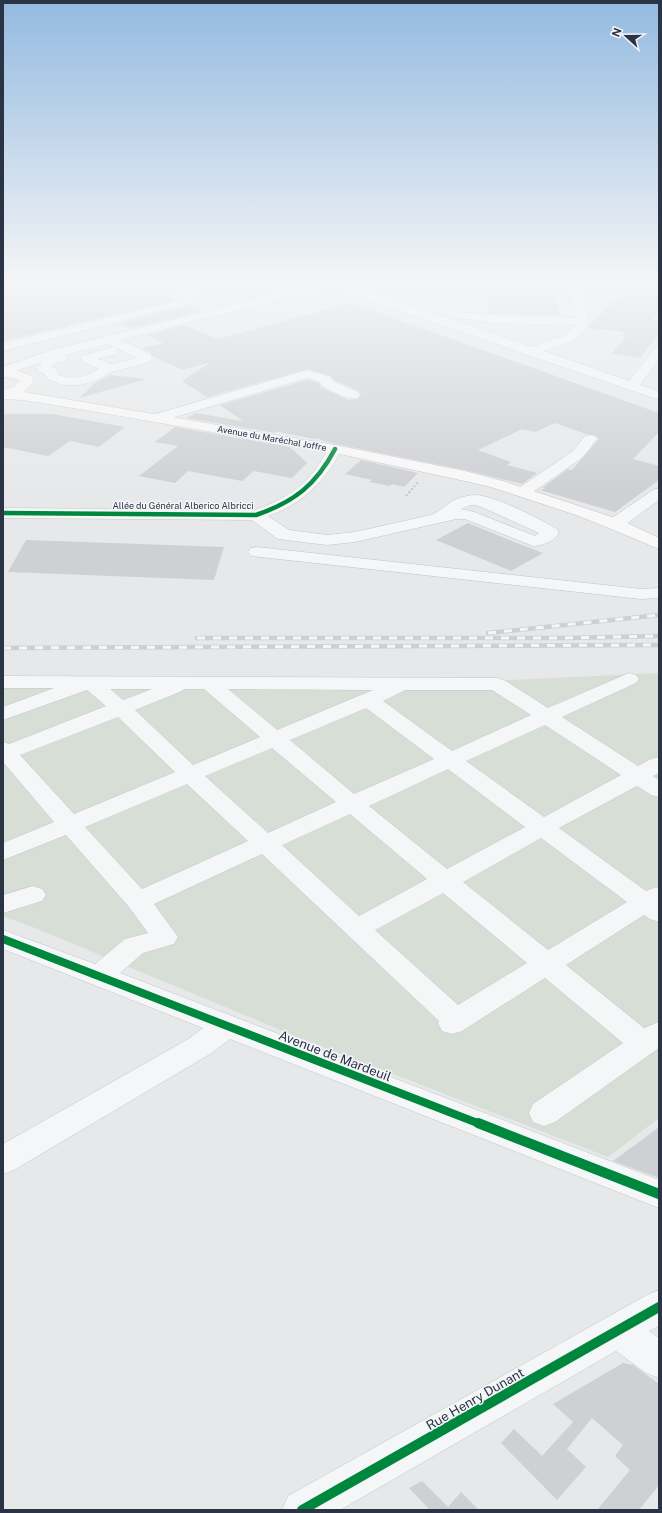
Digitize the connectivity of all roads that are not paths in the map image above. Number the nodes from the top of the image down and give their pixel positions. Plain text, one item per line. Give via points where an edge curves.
1 (68, 351) edge
2 (113, 351) edge
3 (133, 351) edge
4 (532, 351) edge
5 (659, 351) edge
6 (42, 357) junction
7 (87, 358) junction
8 (109, 368) junction
9 (3, 372) edge
10 (24, 381) junction
11 (632, 386) junction
12 (3, 394) edge
13 (354, 395) dead end
14 (659, 396) edge
15 (86, 406) junction
16 (157, 418) junction
17 (590, 439) dead end
18 (336, 449) junction
19 (491, 482) junction
20 (523, 492) junction
21 (659, 493) edge
22 (550, 502) junction
23 (3, 513) edge
24 (256, 515) junction
25 (446, 515) junction
26 (615, 524) junction
27 (561, 525) dead end
28 (321, 540) junction
29 (659, 544) edge
30 (257, 552) dead end
31 (659, 552) edge
32 (311, 558) junction
33 (659, 593) edge
34 (629, 679) dead end
35 (3, 682) edge
36 (90, 682) junction
37 (198, 683) junction
38 (402, 684) junction
39 (368, 700) junction
40 (122, 708) junction
41 (3, 714) edge
42 (547, 716) junction
43 (274, 739) junction
44 (4, 752) edge
45 (451, 760) junction
46 (659, 764) edge
47 (190, 774) junction
48 (638, 776) junction
49 (659, 790) edge
50 (353, 804) junction
51 (71, 824) junction
52 (542, 828) junction
53 (266, 844) junction
54 (3, 852) edge
55 (445, 880) junction
56 (33, 895) dead end
57 (138, 901) junction
58 (654, 903) edge
59 (3, 904) edge
60 (358, 928) junction
61 (3, 939) edge
62 (547, 964) junction
63 (99, 976) junction
64 (228, 1026) junction
65 (652, 1039) edge
66 (544, 1113) dead end
67 (3, 1160) edge
68 (659, 1194) edge
69 (659, 1307) edge
70 (619, 1331) junction
71 (659, 1360) edge
72 (302, 1510) edge

1 - 6 street
2 - 7 street
3 - 8 street via 146,359
4 - 11 street
5 - 11 street
6 - 9 street
6 - 10 street via 27,368
7 - 8 street
7 - 8 street via 66,357 50,361 43,368 68,381 96,376
9 - 10 main road, Avenue du Maréchal Joffre
10 - 12 main road via 14,392
10 - 15 main road, Avenue du Maréchal Joffre via 44,395
11 - 14 street
12 - 15 main road, Avenue du Maréchal Joffre
13 - 16 street via 327,383 326,380 307,374
15 - 16 main road, Avenue du Maréchal Joffre
16 - 18 main road, Avenue du Maréchal Joffre
17 - 20 street via 578,454
18 - 19 main road, Avenue du Maréchal Joffre
18 - 24 street, Allée du Général Alberico Albricci via 316,479 293,500 275,510
19 - 20 main road, Avenue du Maréchal Joffre
19 - 27 street via 487,489 488,494
20 - 22 main road, Avenue du Maréchal Joffre
21 - 26 street
22 - 26 main road, Avenue du Maréchal Joffre
22 - 31 main road, Avenue du Maréchal Joffre via 571,514
23 - 24 street, Allée du Général Alberico Albricci
24 - 28 street via 284,535
25 - 25 street via 468,515 532,541 538,541 550,533 477,500 463,502 451,508
25 - 28 street via 355,536
26 - 29 main road, Avenue du Maréchal Joffre
28 - 32 street
30 - 32 street
32 - 33 street via 492,579 645,594
34 - 42 street
35 - 36 street
36 - 37 street
36 - 40 street
36 - 41 street
37 - 38 street
37 - 40 street
37 - 43 street
38 - 39 street
38 - 42 street via 497,684
39 - 43 street
39 - 45 street
40 - 44 street
40 - 47 street
42 - 45 street
42 - 48 street
43 - 47 street
43 - 50 street
44 - 51 street
45 - 50 street
45 - 52 street
46 - 48 street
47 - 51 street
47 - 53 street
48 - 49 street
48 - 52 street
50 - 53 street
50 - 55 street
51 - 54 street
51 - 57 street
52 - 55 street
52 - 58 street
53 - 57 street
53 - 60 street
55 - 60 street
55 - 62 street
56 - 59 street
57 - 63 street via 165,937 134,946
58 - 62 street
60 - 62 street via 454,1022
61 - 63 street, Avenue de Mardeuil
62 - 65 street
63 - 64 street, Avenue de Mardeuil
64 - 67 street via 200,1046
64 - 68 street, Avenue de Mardeuil
65 - 66 street
69 - 70 street, Rue Henry Dunant
70 - 71 street
70 - 72 street, Rue Henry Dunant

